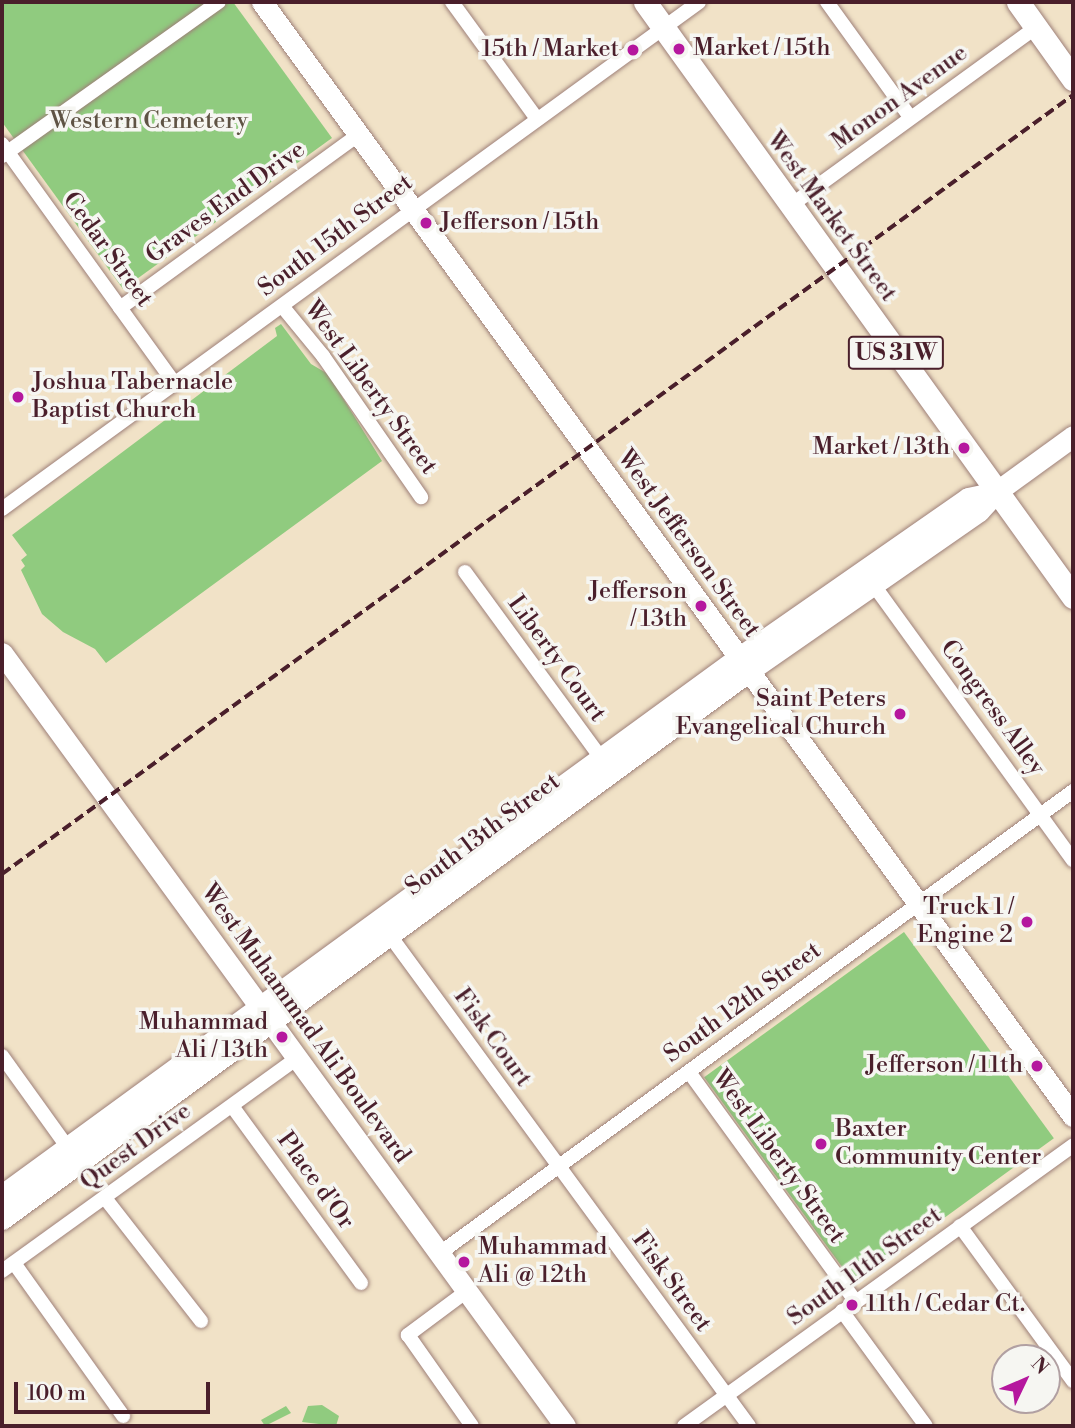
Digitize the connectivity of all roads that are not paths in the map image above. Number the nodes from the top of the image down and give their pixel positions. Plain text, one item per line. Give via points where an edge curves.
1 (219, 2) edge
2 (262, 2) edge
3 (452, 2) edge
4 (645, 2) edge
5 (699, 2) edge
6 (827, 2) edge
7 (1018, 2) edge
8 (1036, 27) junction
9 (664, 28) junction
10 (1073, 79) edge
11 (910, 117) junction
12 (537, 119) junction
13 (358, 135) junction
14 (4, 151) edge
15 (414, 205) junction
16 (790, 206) junction
17 (282, 306) junction
18 (120, 308) junction
19 (175, 383) junction
20 (1073, 436) edge
21 (996, 492) junction
22 (421, 496) dead end
23 (2, 509) edge
24 (465, 572) dead end
25 (873, 584) junction
26 (1073, 597) edge
27 (2, 653) edge
28 (743, 664) junction
29 (606, 765) junction
30 (1073, 791) edge
31 (1042, 814) junction
32 (1073, 860) edge
33 (919, 904) junction
34 (391, 937) junction
35 (265, 1015) junction
36 (2, 1056) edge
37 (297, 1058) junction
38 (689, 1072) junction
39 (232, 1106) junction
40 (1073, 1116) edge
41 (1073, 1145) edge
42 (73, 1154) junction
43 (556, 1164) junction
44 (2, 1195) edge
45 (105, 1198) junction
46 (2, 1219) edge
47 (960, 1226) junction
48 (440, 1253) junction
49 (8, 1267) edge
50 (361, 1283) dead end
51 (467, 1291) junction
52 (856, 1302) junction
53 (842, 1311) junction
54 (201, 1321) dead end
55 (1073, 1381) edge
56 (726, 1395) junction
57 (123, 1416) dead end
58 (472, 1426) edge
59 (565, 1426) edge
60 (684, 1426) edge
61 (749, 1426) edge
62 (926, 1426) edge

1 - 14 street via 162,46 98,83
2 - 13 street, West Jefferson Street
3 - 12 street
4 - 9 main road, West Market Street / US 31W
5 - 9 street, South 15th Street
6 - 11 street
7 - 8 main road
8 - 10 main road
8 - 11 street, Monon Avenue
9 - 12 street, South 15th Street
9 - 16 main road, West Market Street / US 31W
11 - 16 street, Monon Avenue
12 - 15 street, South 15th Street
13 - 15 street, West Jefferson Street
13 - 18 street, Graves End Drive
14 - 18 street, Cedar Street
15 - 17 street, South 15th Street
15 - 28 street, West Jefferson Street
16 - 21 main road, West Market Street / US 31W
17 - 19 street, South 15th Street
17 - 22 street, West Liberty Street via 331,367
18 - 19 street, Cedar Street
19 - 23 street, South 15th Street
20 - 21 street, South 13th Street
21 - 25 street, South 13th Street via 979,511
21 - 26 main road, West Market Street / US 31W
21 - 28 street, South 13th Street via 968,498
24 - 29 street, Liberty Court
25 - 28 street, South 13th Street
25 - 31 street, Congress Alley
27 - 35 street, West Muhammad Ali Boulevard
28 - 29 street, South 13th Street
28 - 33 street, West Jefferson Street
29 - 34 street, South 13th Street
29 - 35 street, South 13th Street
30 - 31 street, South 12th Street
31 - 32 street, Congress Alley
31 - 33 street, South 12th Street
33 - 38 street, South 12th Street
33 - 40 street, West Jefferson Street
34 - 35 street, South 13th Street
34 - 43 street, Fisk Court
35 - 37 street, West Muhammad Ali Boulevard
35 - 42 street, South 13th Street
36 - 42 street
37 - 39 street, Quest Drive
37 - 48 street, West Muhammad Ali Boulevard
38 - 43 street, South 12th Street
38 - 52 street, West Liberty Street
39 - 45 street, Quest Drive
39 - 50 street, Place d'Or
41 - 47 street, South 11th Street
42 - 44 street, South 13th Street
42 - 46 street, South 13th Street
43 - 48 street, South 12th Street
43 - 56 street, Fisk Street
45 - 49 street, Quest Drive
45 - 54 street
47 - 52 street, South 11th Street
47 - 55 street
48 - 51 street, West Muhammad Ali Boulevard
49 - 57 street
51 - 58 street via 408,1335
51 - 59 street, West Muhammad Ali Boulevard
52 - 53 street, South 11th Street
53 - 56 street, South 11th Street
53 - 62 street
56 - 60 street, South 11th Street
56 - 61 street, Fisk Street

